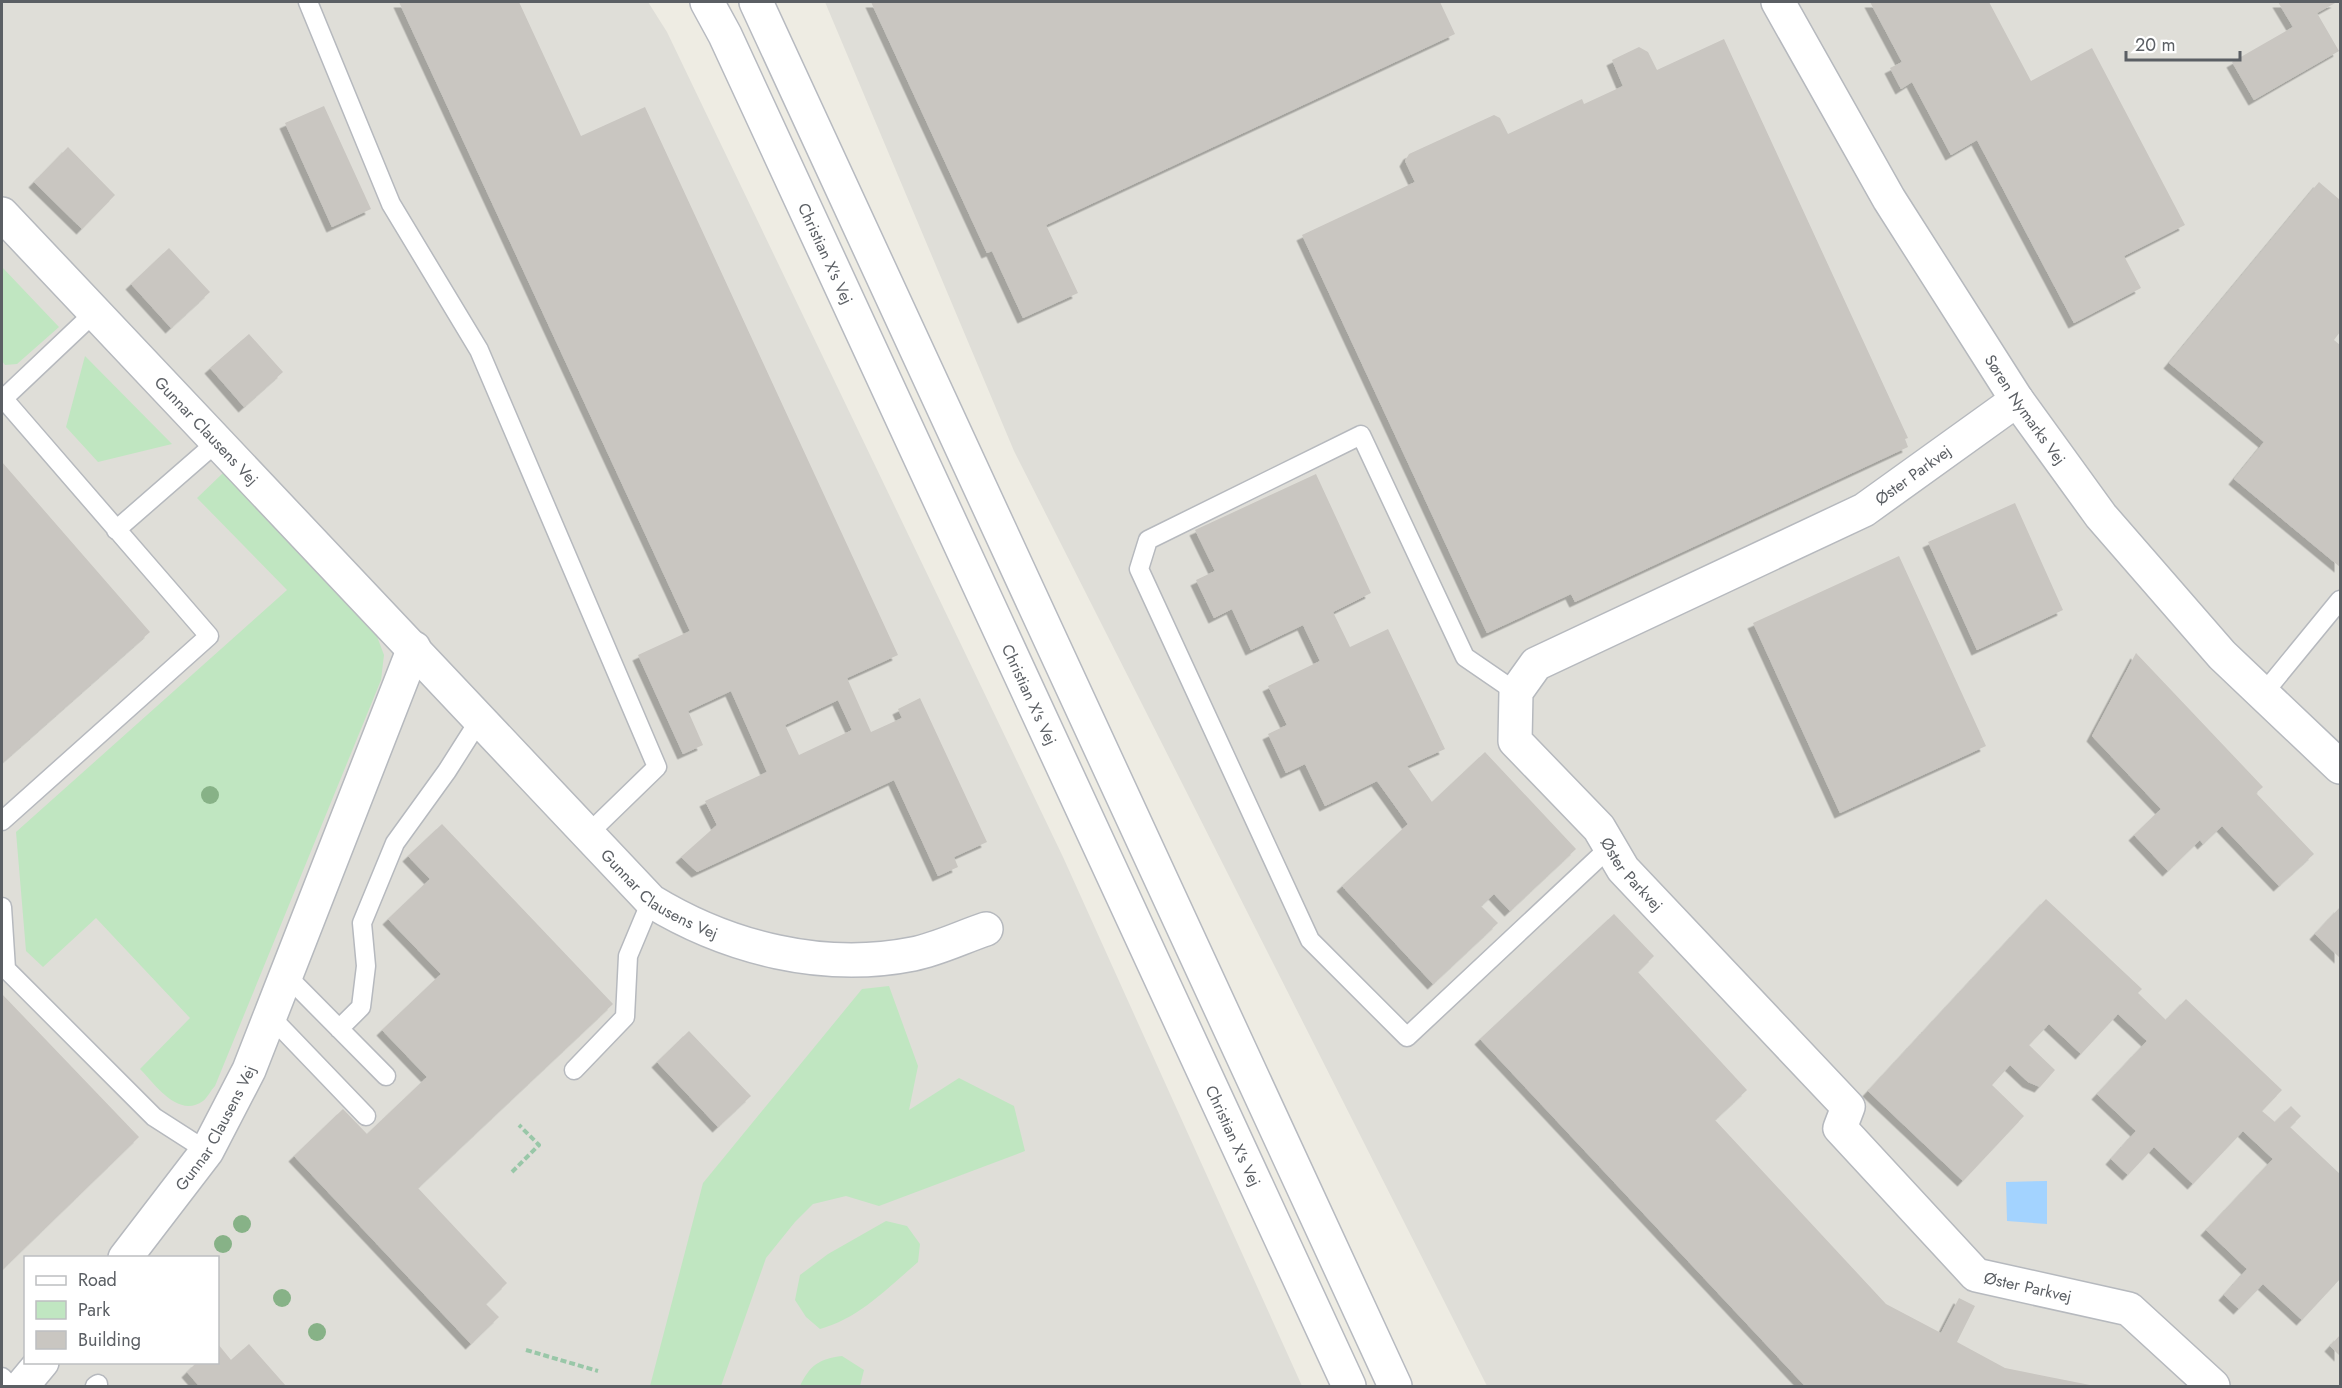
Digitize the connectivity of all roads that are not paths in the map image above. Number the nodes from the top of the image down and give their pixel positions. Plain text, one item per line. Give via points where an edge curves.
1 (308, 2) edge
2 (707, 2) edge
3 (1778, 2) edge
4 (757, 6) edge
5 (2, 214) edge
6 (95, 312) junction
7 (2, 398) edge
8 (2017, 400) junction
9 (217, 442) junction
10 (116, 530) junction
11 (2340, 600) edge
12 (414, 648) junction
13 (1516, 692) junction
14 (2263, 694) junction
15 (480, 719) junction
16 (2340, 767) edge
17 (2, 821) edge
18 (589, 833) junction
19 (1610, 847) junction
20 (651, 901) junction
21 (2, 907) edge
22 (986, 928) dead end
23 (286, 975) junction
24 (270, 1016) junction
25 (339, 1029) junction
26 (574, 1070) dead end
27 (386, 1076) dead end
28 (366, 1116) dead end
29 (207, 1151) junction
30 (126, 1256) edge
31 (40, 1364) edge
32 (2, 1377) edge
33 (10, 1386) edge
34 (22, 1386) edge
35 (1349, 1386) edge
36 (1395, 1386) edge
37 (2213, 1386) edge

1 - 18 lane via 391,204 479,350 657,767
2 - 35 street, Christian X's Vej
3 - 8 street, Søren Nymarks Vej via 1889,199
4 - 36 street
5 - 6 street, Gunnar Clausens Vej
6 - 7 lane
6 - 9 street, Gunnar Clausens Vej
7 - 10 lane
8 - 13 street, Øster Parkvej via 1864,510 1536,664
8 - 14 street, Søren Nymarks Vej via 2101,516 2222,656
9 - 10 lane
9 - 12 street, Gunnar Clausens Vej
10 - 17 lane via 209,636
11 - 14 lane
12 - 15 street, Gunnar Clausens Vej
12 - 23 street, Gunnar Clausens Vej
13 - 19 street, Øster Parkvej via 1515,741 1599,828
13 - 19 lane via 1465,657 1361,435 1148,540 1139,569 1310,940 1407,1037
14 - 16 street, Søren Nymarks Vej
15 - 18 street, Gunnar Clausens Vej
15 - 25 lane via 395,843 362,923 366,966 361,1007
18 - 20 street, Gunnar Clausens Vej
19 - 37 street, Øster Parkvej via 1623,869 1848,1107 1840,1128 1976,1275 2129,1309
20 - 22 street, Gunnar Clausens Vej via 700,927 755,948 867,962 915,954
20 - 26 lane via 628,956 625,1017
21 - 29 lane via 6,969 154,1117
23 - 24 street, Gunnar Clausens Vej
23 - 25 lane
24 - 28 lane
24 - 29 street, Gunnar Clausens Vej via 249,1070
25 - 27 lane
29 - 30 street, Gunnar Clausens Vej
31 - 34 street
32 - 33 lane

